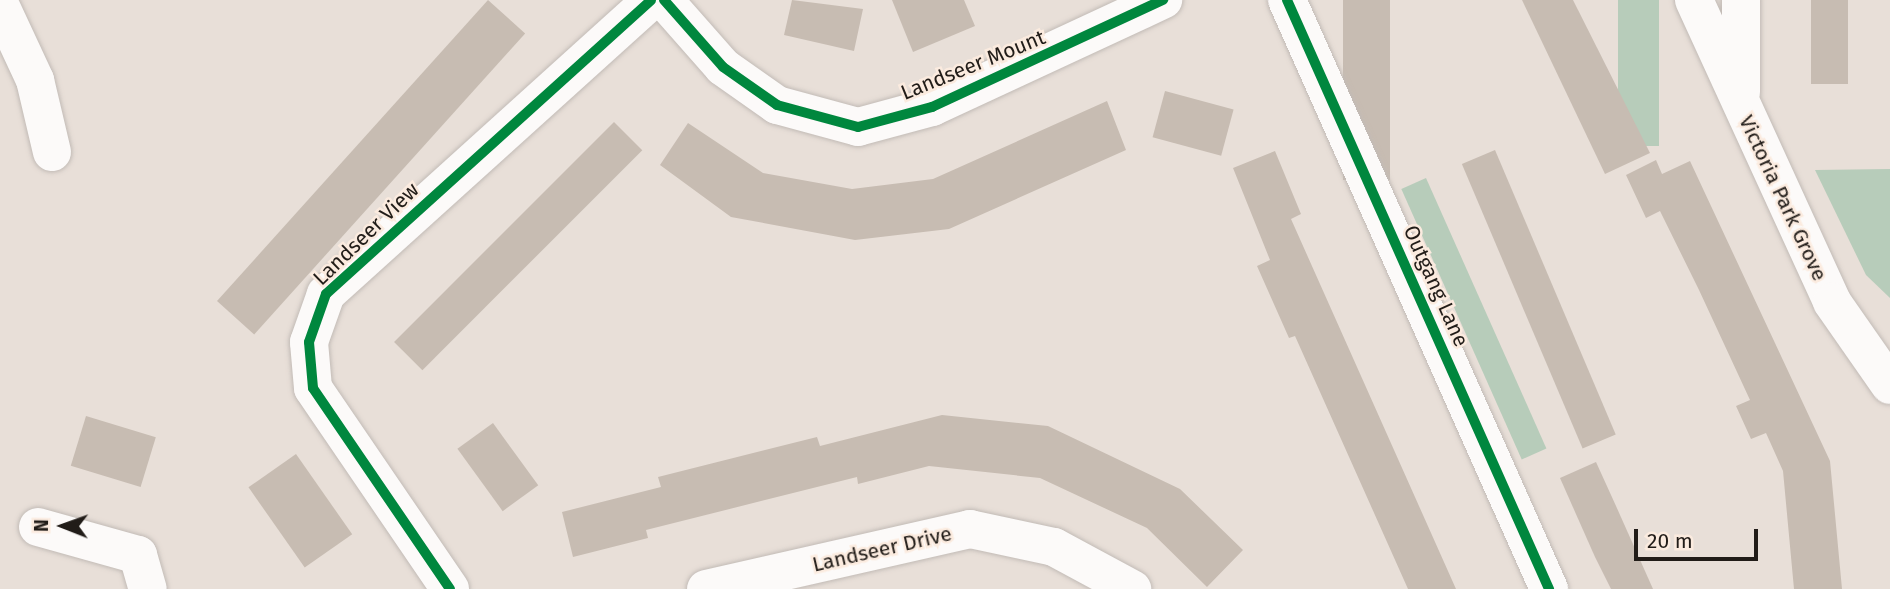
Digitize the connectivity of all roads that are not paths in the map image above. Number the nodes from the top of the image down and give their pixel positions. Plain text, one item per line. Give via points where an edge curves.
1 (651, 0) edge
2 (664, 0) edge
3 (1163, 0) edge
4 (1287, 0) edge
5 (1694, 0) edge
6 (1741, 0) edge
7 (4, 5) edge
8 (1741, 110) junction
9 (52, 152) dead end
10 (1890, 385) edge
11 (38, 527) dead end
12 (765, 583) edge
13 (148, 589) edge
14 (450, 589) edge
15 (706, 589) edge
16 (1132, 589) edge
17 (1549, 589) edge

1 - 14 street, Landseer View via 326,294 309,342 313,388
2 - 3 street, Landseer Mount via 723,67 777,105 858,127 932,107
4 - 17 street, Outgang Lane
5 - 8 street, Victoria Park Grove
6 - 8 street
7 - 9 street via 36,80
8 - 10 street, Victoria Park Grove via 1832,302
11 - 13 street via 138,555
12 - 15 street, Landseer Drive
12 - 16 street, Landseer Drive via 970,529 1055,547

